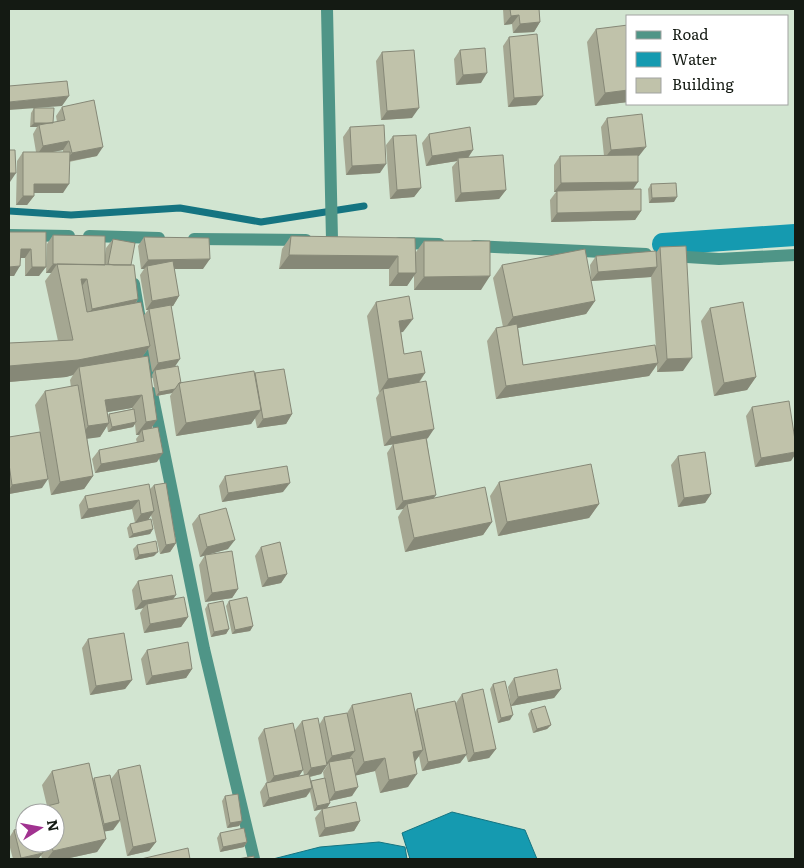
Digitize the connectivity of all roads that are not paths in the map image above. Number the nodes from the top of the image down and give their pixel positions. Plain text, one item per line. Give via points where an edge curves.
1 (327, 9) edge
2 (9, 234) edge
3 (388, 242) edge
4 (795, 255) edge
5 (133, 275) edge
6 (254, 859) edge

1 - 2 street via 336,240 128,242
3 - 4 street via 719,259
5 - 6 street via 151,387 202,639

